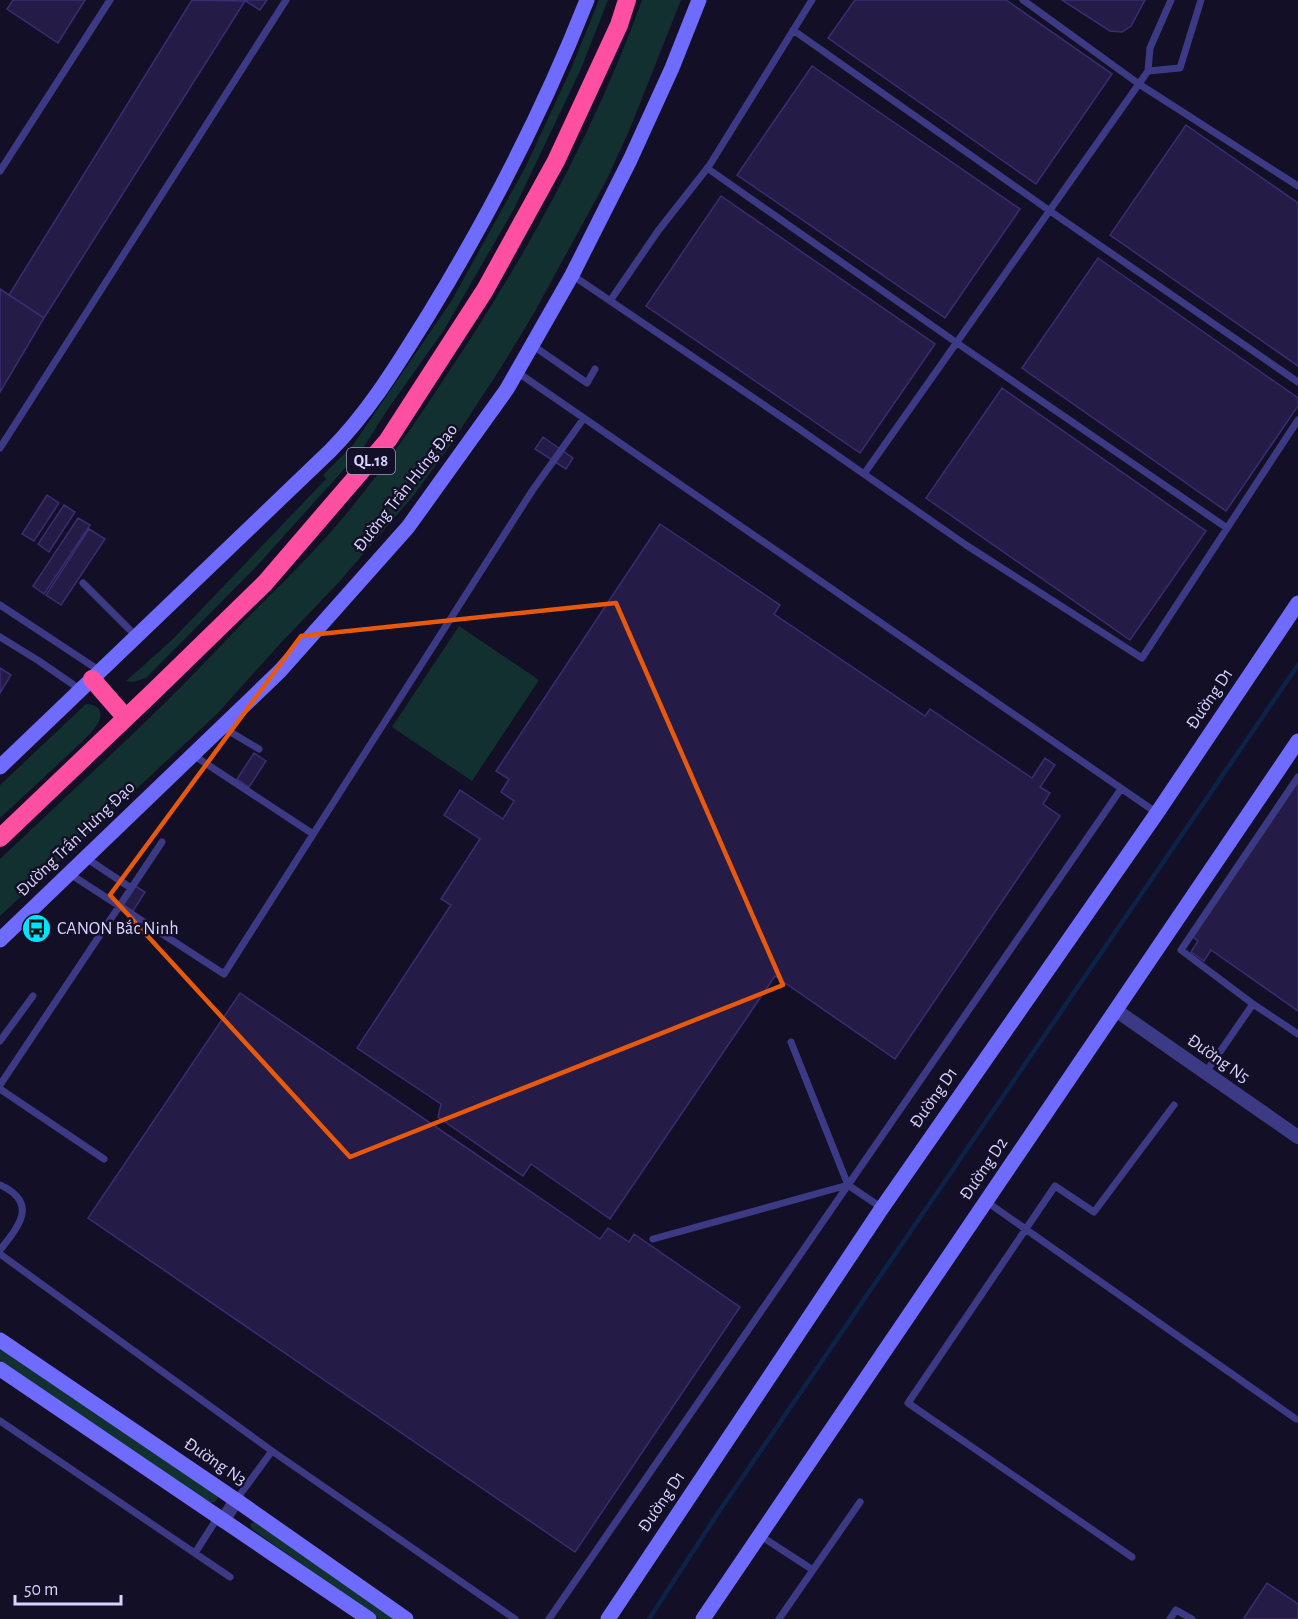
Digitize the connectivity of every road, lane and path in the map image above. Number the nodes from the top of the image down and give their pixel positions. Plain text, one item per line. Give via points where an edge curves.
1 (110, 0) edge
2 (286, 0) edge
3 (587, 0) edge
4 (627, 0) edge
5 (699, 0) edge
6 (812, 0) edge
7 (1023, 0) edge
8 (1171, 0) edge
9 (1201, 0) edge
10 (793, 30) junction
11 (1148, 71) junction
12 (1139, 84) junction
13 (707, 168) junction
14 (0, 171) edge
15 (1298, 186) edge
16 (1050, 210) junction
17 (572, 275) junction
18 (610, 301) junction
19 (957, 343) junction
20 (532, 345) junction
21 (595, 369) dead end
22 (517, 372) junction
23 (1298, 382) edge
24 (584, 418) junction
25 (1298, 420) edge
26 (0, 448) edge
27 (864, 474) junction
28 (1227, 528) junction
29 (83, 583) dead end
30 (1298, 603) edge
31 (0, 605) edge
32 (136, 636) junction
33 (0, 637) edge
34 (91, 680) junction
35 (126, 718) junction
36 (222, 727) junction
37 (1298, 741) edge
38 (259, 749) dead end
39 (193, 755) junction
40 (0, 767) edge
41 (1298, 777) edge
42 (1121, 789) junction
43 (1157, 813) junction
44 (313, 834) junction
45 (0, 838) edge
46 (162, 842) dead end
47 (86, 858) junction
48 (70, 874) junction
49 (131, 888) junction
50 (119, 906) junction
51 (0, 940) edge
52 (33, 996) dead end
53 (1253, 1004) junction
54 (1117, 1011) junction
55 (1298, 1034) edge
56 (0, 1041) edge
57 (791, 1042) dead end
58 (1206, 1072) junction
59 (0, 1087) edge
60 (1173, 1106) dead end
61 (1298, 1137) edge
62 (104, 1159) dead end
63 (0, 1185) edge
64 (848, 1185) junction
65 (986, 1201) junction
66 (882, 1208) junction
67 (1026, 1228) junction
68 (653, 1239) dead end
69 (0, 1252) edge
70 (0, 1340) edge
71 (0, 1369) edge
72 (1296, 1419) dead end
73 (0, 1421) edge
74 (272, 1451) junction
75 (236, 1500) junction
76 (860, 1502) dead end
77 (221, 1519) junction
78 (759, 1535) junction
79 (195, 1553) junction
80 (1132, 1557) dead end
81 (813, 1570) junction
82 (230, 1576) dead end
83 (369, 1619) edge
84 (406, 1619) edge
85 (515, 1619) edge
86 (549, 1619) edge
87 (608, 1619) edge
88 (703, 1619) edge
89 (779, 1619) edge
90 (1170, 1619) edge
91 (1192, 1619) edge

1 - 14 lane
2 - 26 lane
3 - 32 street via 537,115 463,258 367,410 330,451
4 - 35 highway, QL.18 via 556,161 485,290 388,440 265,583
5 - 17 street, Đường Trần Hưng Đạo via 630,160
6 - 10 lane
7 - 12 lane
8 - 11 lane via 1150,48
9 - 11 lane via 1180,68
10 - 13 lane
10 - 16 lane
11 - 12 lane
12 - 15 lane
12 - 16 lane
13 - 18 lane
13 - 19 lane
16 - 19 lane
16 - 23 lane
17 - 18 lane
17 - 20 street, Đường Trần Hưng Đạo
18 - 27 lane
19 - 27 lane
19 - 28 lane
20 - 21 lane via 587,383
20 - 22 street, Đường Trần Hưng Đạo
22 - 24 lane
22 - 36 street, Đường Trần Hưng Đạo via 408,527 280,671
24 - 42 lane
24 - 44 lane via 531,491
25 - 28 lane
27 - 28 lane via 1142,658
29 - 32 lane
30 - 43 street, Đường D1
31 - 34 lane
32 - 34 street
33 - 34 lane via 39,662
34 - 35 highway
34 - 40 street
35 - 45 highway, QL.18
36 - 38 lane
36 - 39 street, Đường Trần Hưng Đạo
37 - 54 street, Đường D2
39 - 44 lane
39 - 47 street, Đường Trần Hưng Đạo
41 - 53 lane via 1181,950
42 - 43 lane
42 - 64 lane
43 - 66 street, Đường D1
44 - 50 lane via 224,974
46 - 49 lane
47 - 48 street, Đường Trần Hưng Đạo
47 - 49 lane
48 - 50 lane
48 - 51 street, Đường Trần Hưng Đạo
49 - 50 lane
50 - 59 lane
52 - 56 lane
53 - 55 lane
53 - 58 lane
54 - 58 street, Đường N5
54 - 65 street, Đường D2
57 - 64 lane
58 - 61 street, Đường N5
59 - 62 lane
60 - 67 lane via 1094,1212 1055,1186
63 - 69 lane via 12,1191 23,1205 23,1212
64 - 66 lane
64 - 68 lane
64 - 86 lane
65 - 67 lane
65 - 78 street, Đường D2
66 - 87 street, Đường D1
67 - 72 lane
67 - 80 lane via 908,1402
69 - 74 lane
70 - 75 street, Đường N3
71 - 77 street
73 - 79 lane
74 - 75 lane
74 - 85 lane
75 - 77 street
75 - 84 street, Đường N3
76 - 81 lane
77 - 79 lane
77 - 83 street
78 - 81 lane
78 - 88 street, Đường D2
79 - 82 lane
81 - 89 lane
90 - 91 lane via 1176,1610

